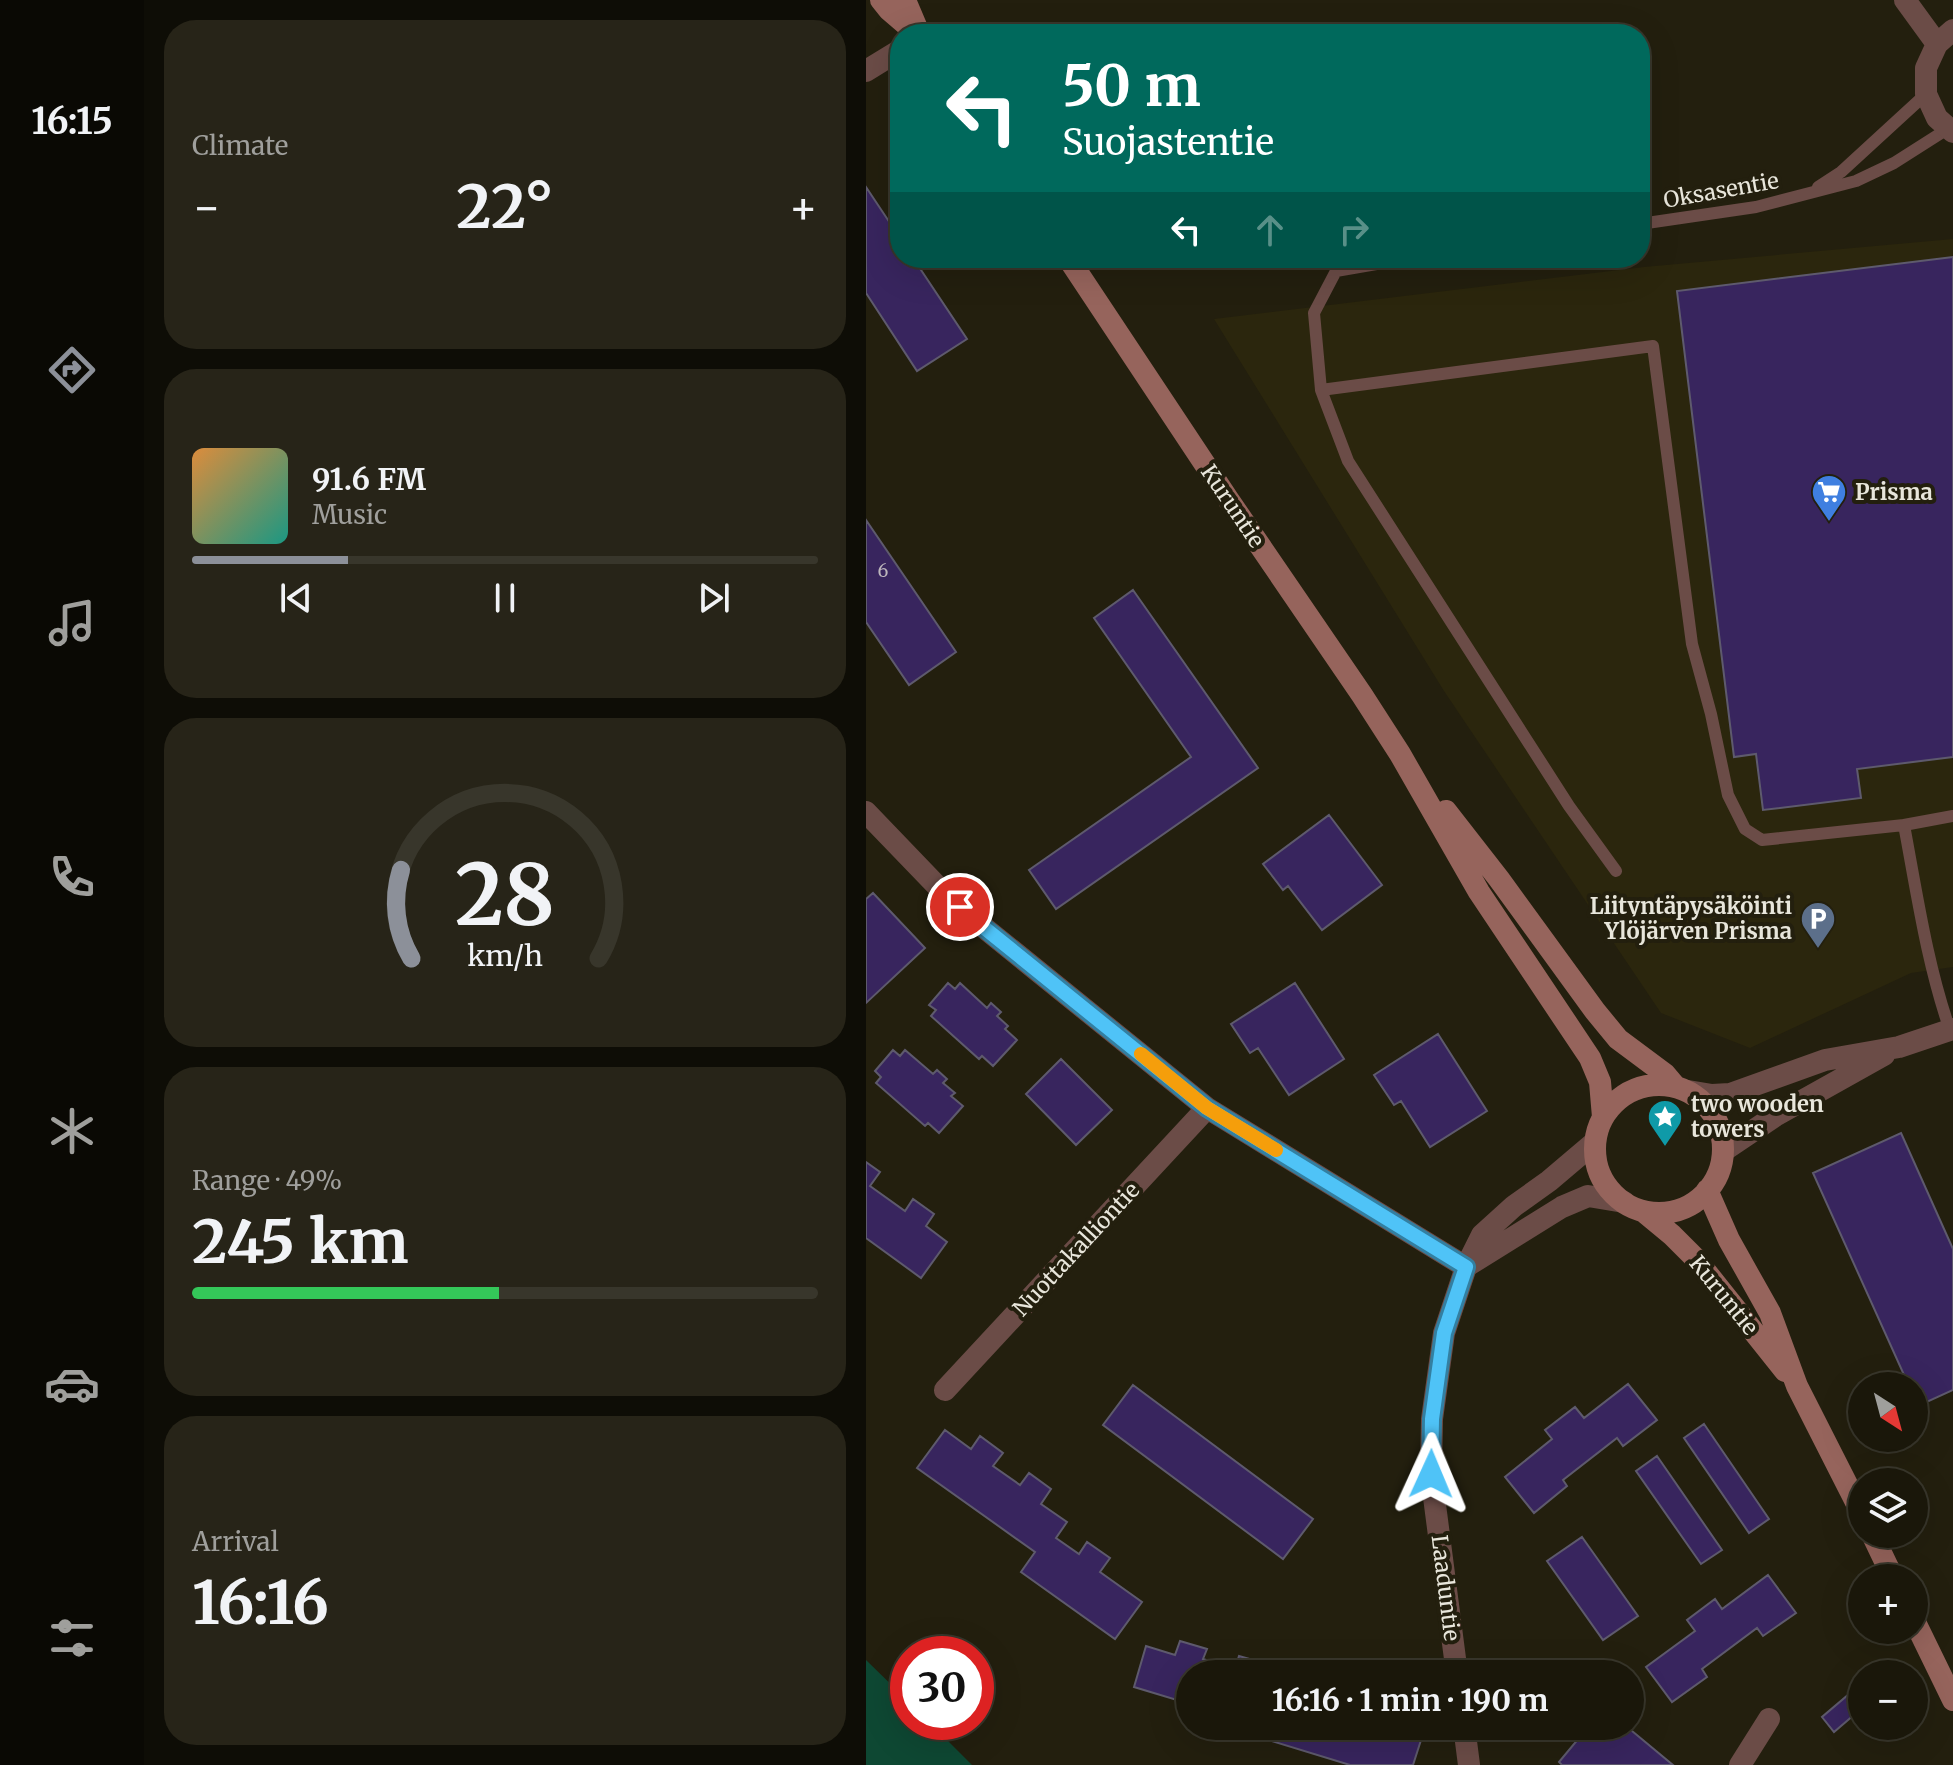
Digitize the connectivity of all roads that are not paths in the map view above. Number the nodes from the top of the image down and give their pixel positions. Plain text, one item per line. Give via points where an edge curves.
1 (881, 0) edge
2 (905, 0) edge
3 (1905, 0) edge
4 (906, 24) edge
5 (914, 24) edge
6 (1945, 37) edge
7 (890, 56) edge
8 (866, 71) edge
9 (1926, 94) junction
10 (1951, 130) edge
11 (1808, 194) junction
12 (1650, 223) edge
13 (1075, 268) edge
14 (1353, 268) edge
15 (1321, 390) junction
16 (1400, 754) junction
17 (1953, 816) edge
18 (869, 821) edge
19 (1904, 825) junction
20 (1616, 871) dead end
21 (1952, 1030) edge
22 (1899, 1047) junction
23 (1682, 1089) junction
24 (1207, 1108) junction
25 (1603, 1117) junction
26 (1595, 1142) junction
27 (1723, 1151) junction
28 (1707, 1190) junction
29 (1633, 1206) junction
30 (1466, 1267) junction
31 (1797, 1386) junction
32 (945, 1390) dead end
33 (1848, 1486) edge
34 (1926, 1644) edge
35 (1455, 1660) edge
36 (1953, 1700) edge
37 (1769, 1719) dead end
38 (1466, 1740) edge
39 (1469, 1765) edge
40 (1740, 1765) edge

1 - 4 main road
2 - 5 main road
3 - 6 street
6 - 9 street via 1926,68
7 - 8 street
9 - 10 street via 1937,118
9 - 11 lane, Oksasentie via 1841,172
10 - 11 lane, Oksasentie via 1856,181
11 - 12 lane, Oksasentie
13 - 16 main road, Kuruntie
14 - 15 lane via 1336,271 1314,313
15 - 19 lane via 1653,346 1692,644 1728,795 1745,829 1762,840
15 - 20 lane via 1348,461
16 - 23 main road, Kuruntie via 1618,1039
16 - 25 main road, Kuruntie via 1479,892 1590,1058 1600,1082
17 - 19 lane
18 - 24 street via 982,926
19 - 21 lane via 1937,992
21 - 22 street
22 - 23 street via 1825,1060 1730,1094
22 - 27 street
23 - 25 main road via 1655,1084 1634,1089
23 - 27 main road via 1714,1116
24 - 30 street
24 - 32 street, Nuottakalliontie
25 - 26 main road
26 - 29 main road via 1601,1176 1610,1191
26 - 30 street, Laaduntie via 1482,1235
27 - 28 main road via 1719,1172
28 - 29 main road via 1678,1210 1660,1213
28 - 31 main road, Kuruntie via 1770,1313
29 - 30 street via 1588,1196
29 - 31 main road, Kuruntie via 1695,1258
30 - 35 street, Laaduntie via 1444,1333 1432,1419 1431,1474
31 - 33 main road, Kuruntie
34 - 36 main road
37 - 40 street
38 - 39 street

